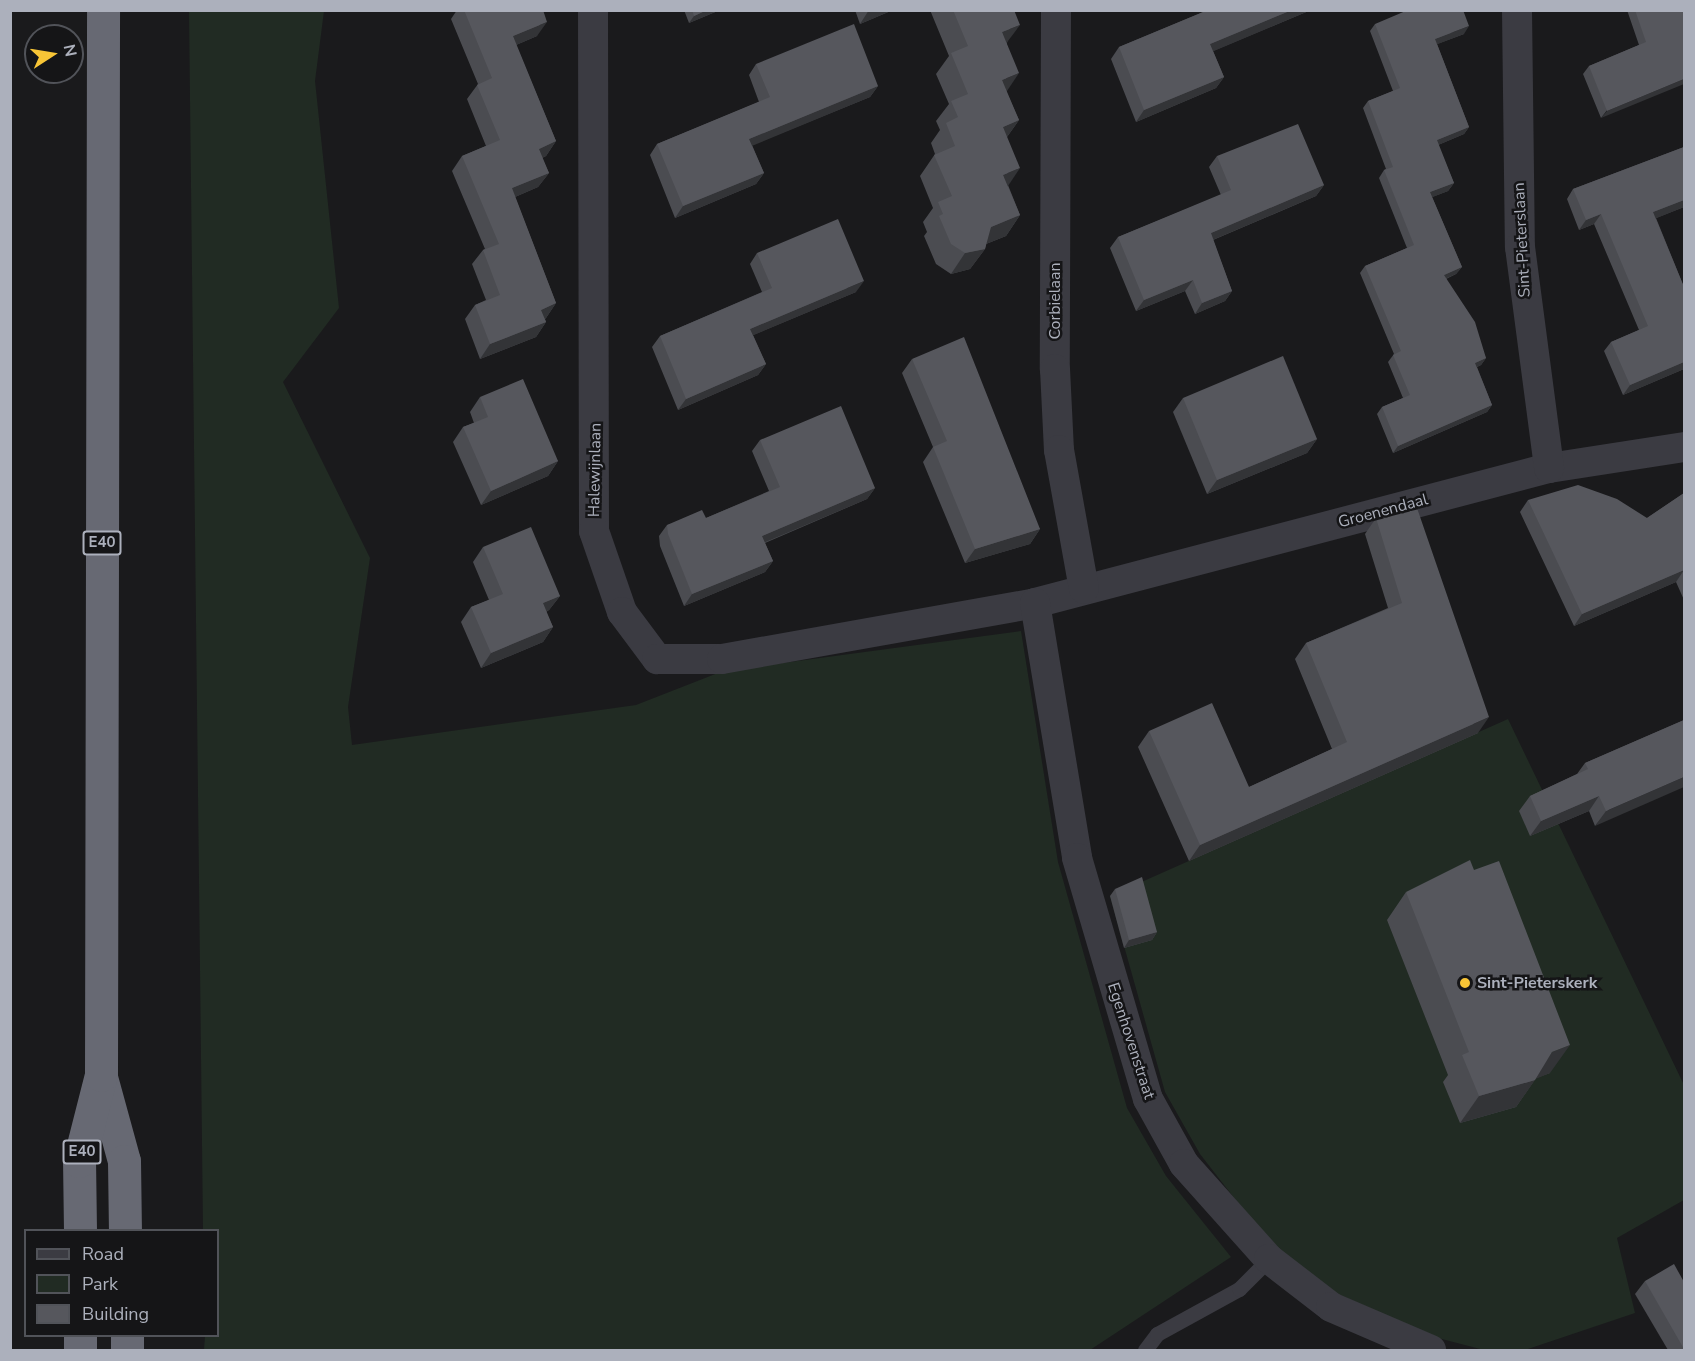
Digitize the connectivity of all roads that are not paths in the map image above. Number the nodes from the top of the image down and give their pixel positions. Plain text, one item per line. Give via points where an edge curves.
1 (103, 10) edge
2 (593, 10) edge
3 (1056, 10) edge
4 (1516, 10) edge
5 (1684, 447) edge
6 (1549, 468) junction
7 (1084, 589) junction
8 (1035, 603) junction
9 (101, 1075) junction
10 (80, 1229) edge
11 (125, 1229) edge
12 (1269, 1259) junction
13 (1144, 1350) edge
14 (1431, 1350) edge

1 - 9 highway, E40
2 - 8 street, Halewijnlaan via 594,531 622,612 657,658 722,659
3 - 7 street, Corbielaan via 1055,369 1059,450
4 - 6 street, Sint-Pieterslaan via 1520,247
5 - 6 street, Groenendaal
6 - 7 street, Groenendaal
7 - 8 street, Halewijnlaan
8 - 12 street, Egenhovenstraat via 1077,858 1148,1099 1184,1164
9 - 10 highway, E40 via 79,1161
9 - 11 highway via 124,1161
12 - 13 lane via 1239,1289 1157,1334
12 - 14 street, Egenhovenstraat via 1331,1307

